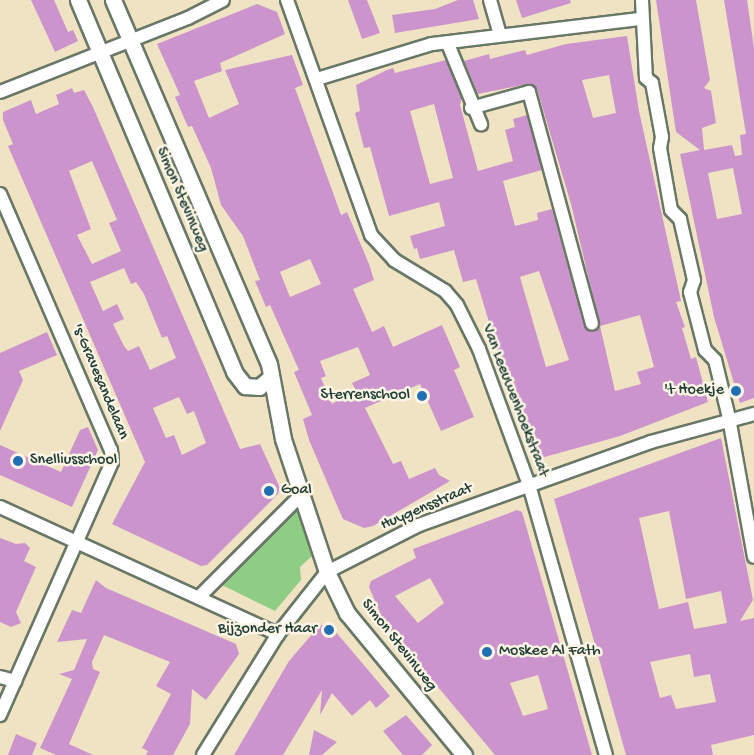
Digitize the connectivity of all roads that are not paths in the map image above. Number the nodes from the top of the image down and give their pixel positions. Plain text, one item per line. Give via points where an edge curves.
1 (78, 0) edge
2 (113, 0) edge
3 (224, 0) edge
4 (287, 0) edge
5 (490, 0) edge
6 (642, 0) edge
7 (640, 19) junction
8 (500, 34) junction
9 (131, 39) junction
10 (448, 44) junction
11 (99, 51) junction
12 (317, 79) junction
13 (0, 92) edge
14 (471, 108) junction
15 (481, 124) dead end
16 (0, 194) edge
17 (592, 324) dead end
18 (270, 378) junction
19 (754, 414) edge
20 (729, 418) junction
21 (529, 485) junction
22 (302, 494) junction
23 (0, 507) edge
24 (77, 542) junction
25 (754, 557) edge
26 (327, 572) junction
27 (200, 596) junction
28 (278, 634) junction
29 (0, 676) edge
30 (15, 681) junction
31 (0, 715) edge
32 (203, 755) edge
33 (464, 755) edge
34 (606, 755) edge

1 - 11 street, Simon Stevinweg
2 - 9 street, Simon Stevinweg
3 - 9 street
4 - 12 street, Van Leeuwenhoekstraat
5 - 8 street
6 - 7 street
7 - 8 street
7 - 20 street via 646,78 652,83 671,210 680,219 694,280 690,292 705,350 715,360
8 - 10 street
9 - 11 street
9 - 18 street, Simon Stevinweg via 261,343
10 - 12 street via 432,44
10 - 14 street
11 - 13 street
11 - 18 street, Simon Stevinweg via 234,372 244,386 259,387
12 - 21 street, Van Leeuwenhoekstraat via 371,235 394,260 445,291 457,304 479,349
14 - 15 street
14 - 17 street via 529,93
16 - 24 street, 's-Gravesandelaan via 111,450 112,462
18 - 22 street, Simon Stevinweg via 283,439
19 - 20 street, Huygensstraat
20 - 21 street, Huygensstraat
20 - 25 street
21 - 26 street, Huygensstraat via 419,525
21 - 34 street, Van Leeuwenhoekstraat
22 - 26 street, Simon Stevinweg
22 - 27 street
23 - 24 street
24 - 27 street
24 - 30 street, 's-Gravesandelaan
26 - 28 street, Huygensstraat
26 - 33 street, Simon Stevinweg via 347,613
27 - 28 street
28 - 32 street, Huygensstraat
29 - 30 street
30 - 31 street, 's-Gravesandelaan

